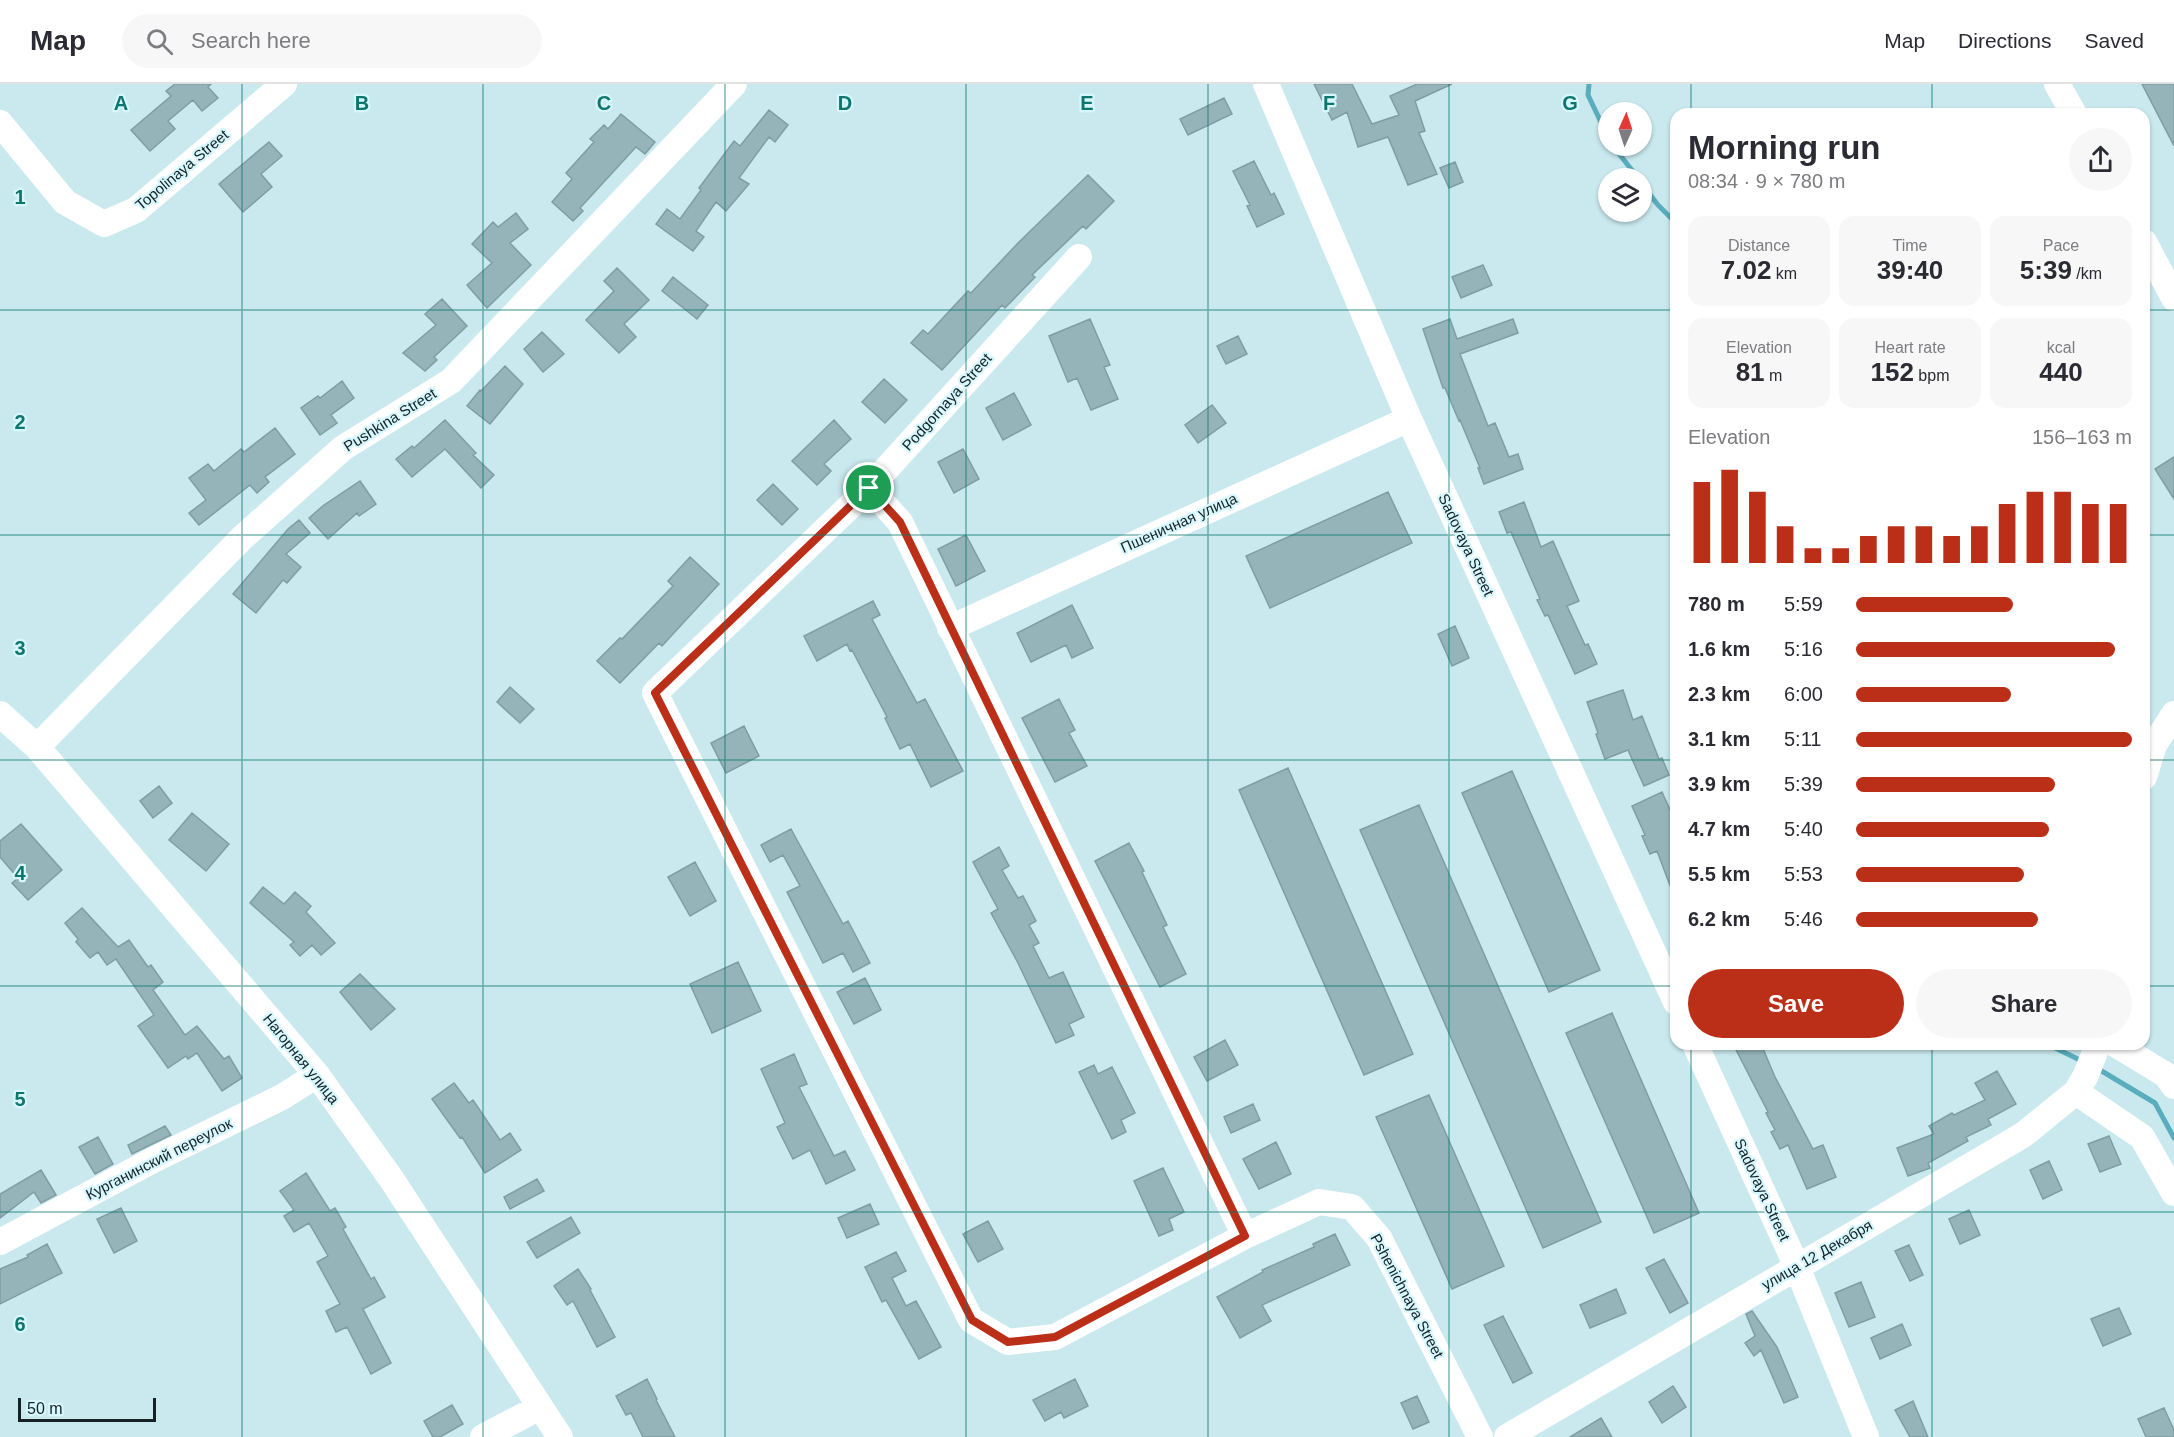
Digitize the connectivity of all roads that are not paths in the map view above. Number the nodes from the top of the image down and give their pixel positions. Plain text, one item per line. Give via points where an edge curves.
1 (284, 84) edge
2 (734, 84) edge
3 (1266, 84) edge
4 (2057, 84) edge
5 (2071, 108) edge
6 (0, 123) edge
7 (2150, 253) edge
8 (1079, 257) dead end
9 (2174, 298) edge
10 (1409, 419) junction
11 (869, 488) junction
12 (950, 628) junction
13 (0, 714) edge
14 (2174, 714) edge
15 (37, 747) junction
16 (2150, 758) edge
17 (1670, 989) edge
18 (1698, 1050) edge
19 (2101, 1050) edge
20 (2112, 1050) edge
21 (317, 1075) junction
22 (2081, 1083) junction
23 (2174, 1086) edge
24 (2174, 1192) edge
25 (1245, 1236) junction
26 (0, 1242) edge
27 (1797, 1267) junction
28 (540, 1407) junction
29 (483, 1437) edge
30 (560, 1437) edge
31 (1479, 1437) edge
32 (1507, 1437) edge
33 (1866, 1437) edge

1 - 6 street, Topolinaya Street via 136,210 104,224 65,202
2 - 15 street, Pushkina Street via 451,381 344,448 242,538
3 - 10 street, Sadovaya Street
4 - 5 street
7 - 9 street
8 - 11 street, Podgornaya Street
10 - 12 street, Пшеничная улица
10 - 17 street, Sadovaya Street
11 - 12 street via 900,522
11 - 25 street, Podgornaya Street via 655,693 972,1320 1008,1342 1055,1337
12 - 25 street
13 - 15 street, Нагорная улица
14 - 16 street
15 - 21 street, Нагорная улица
18 - 27 street, Sadovaya Street
19 - 22 street, улица 12 Декабря
20 - 23 street via 2166,1075
21 - 26 street, Курганинский переулок via 282,1097
21 - 28 street, Нагорная улица via 390,1177
22 - 24 street via 2142,1137
22 - 27 street, улица 12 Декабря via 2023,1135
25 - 31 street, Pshenichnaya Street via 1319,1202 1352,1208 1379,1238
27 - 32 street, улица 12 Декабря
27 - 33 street, Sadovaya Street
28 - 29 street
28 - 30 street, Нагорная улица

